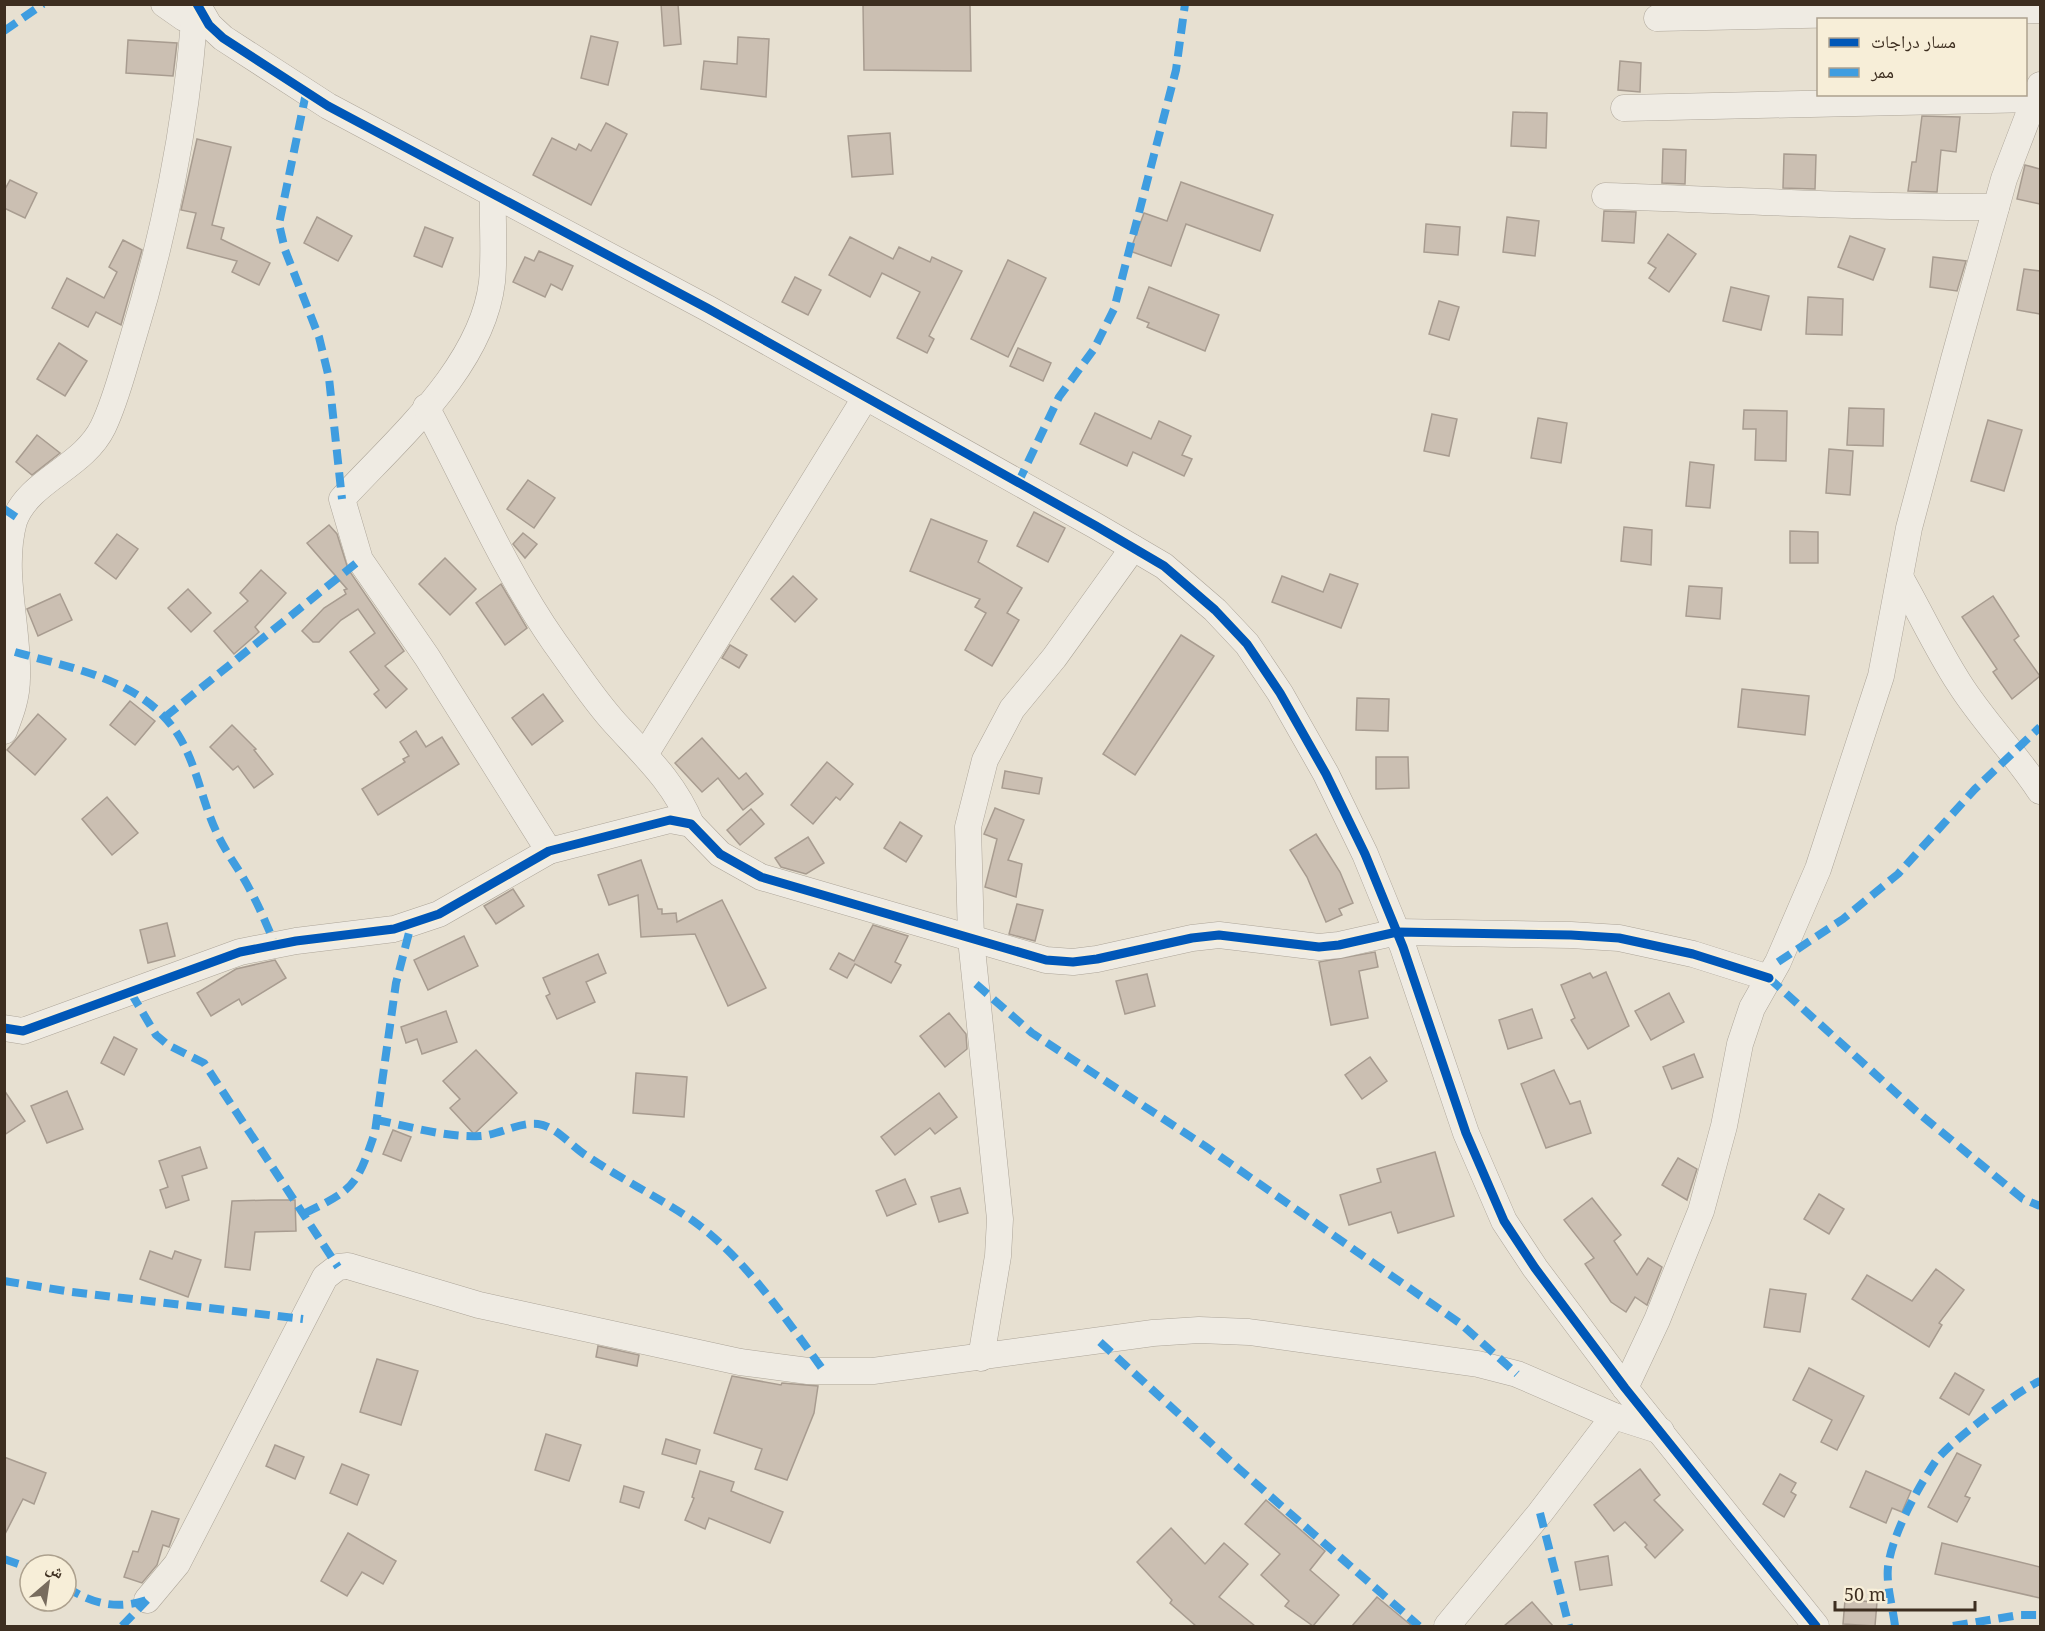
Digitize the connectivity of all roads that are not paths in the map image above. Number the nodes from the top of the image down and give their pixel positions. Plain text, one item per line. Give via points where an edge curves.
1 (164, 4) edge
2 (2040, 10) edge
3 (200, 17) edge
4 (1657, 18) dead end
5 (2038, 92) edge
6 (1934, 96) edge
7 (1624, 108) dead end
8 (493, 195) junction
9 (1605, 196) dead end
10 (1996, 207) junction
11 (865, 398) junction
12 (426, 407) junction
13 (1133, 548) junction
14 (1900, 577) junction
15 (4, 731) edge
16 (646, 753) junction
17 (2040, 790) edge
18 (691, 824) junction
19 (549, 851) junction
20 (1397, 932) junction
21 (971, 939) junction
22 (1768, 978) junction
23 (4, 1028) edge
24 (981, 1358) junction
25 (1625, 1388) junction
26 (1614, 1416) junction
27 (1661, 1431) junction
28 (147, 1600) dead end
29 (1447, 1626) edge
30 (1816, 1626) edge

1 - 3 street
2 - 4 street
3 - 8 street via 266,67 328,106
3 - 15 street via 153,273 117,393 89,448 74,464 34,492 13,523 7,563 17,676 15,700
5 - 10 street
6 - 7 street
8 - 11 street via 707,308
8 - 12 street via 492,282 484,318 457,371
9 - 10 street via 1791,205
10 - 14 street via 1909,528
11 - 13 street
11 - 16 street
12 - 16 street via 507,563 554,641 614,722
12 - 19 street via 342,499 348,526 360,560 428,657
13 - 20 street via 1164,566 1215,610 1253,653 1326,774
13 - 21 street via 1012,709 985,760 968,827
14 - 17 street via 1958,682
14 - 22 street via 1881,676 1818,869
16 - 18 street via 674,788
18 - 19 street via 670,820
18 - 21 street via 720,854 761,877
19 - 23 street via 439,914 411,925 240,952 23,1030
20 - 21 street via 1319,947 1220,935 1073,962 1046,960
20 - 22 street via 1619,938 1693,954
20 - 25 street via 1466,1133 1504,1221
21 - 24 street via 1000,1219 998,1256
22 - 25 street via 1752,1008 1740,1044 1724,1126 1701,1211 1658,1320
24 - 26 street via 1153,1333 1249,1332 1478,1364 1517,1374
24 - 28 street via 873,1371 808,1371 740,1362 479,1305 348,1266 338,1267 325,1278 177,1563
25 - 27 street
26 - 27 street
26 - 29 street via 1540,1514
27 - 30 street

